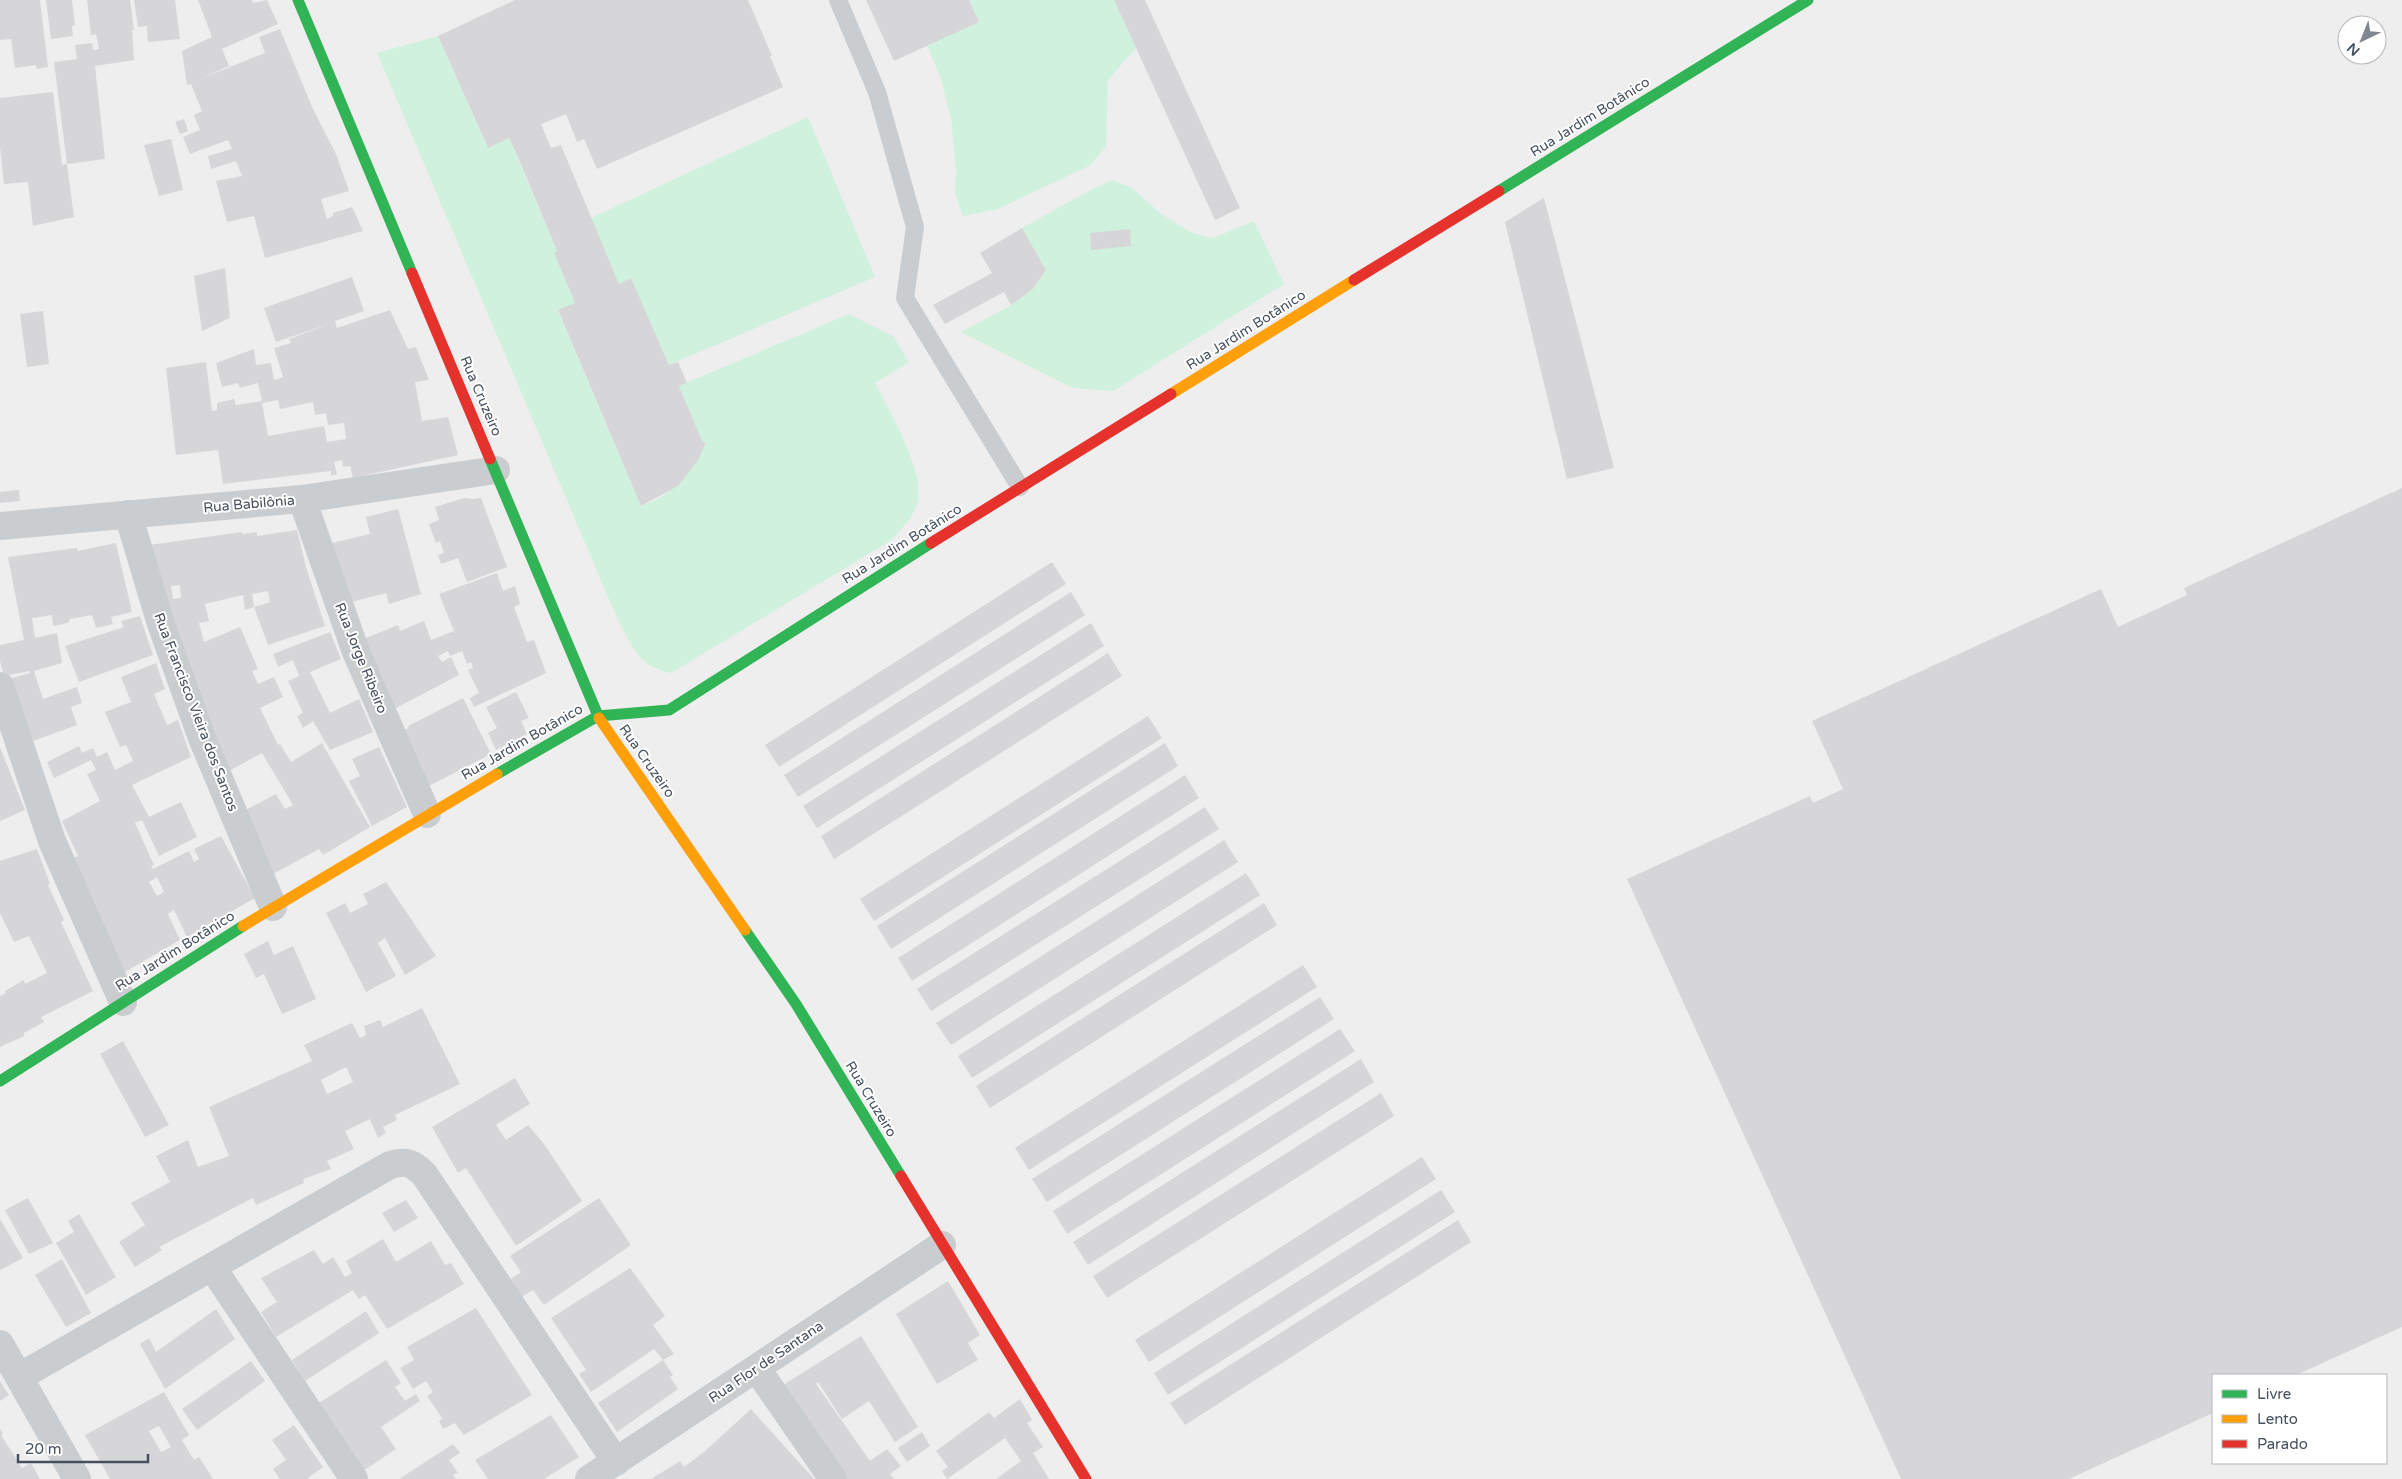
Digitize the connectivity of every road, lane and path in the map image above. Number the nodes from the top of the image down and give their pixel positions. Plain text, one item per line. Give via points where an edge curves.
1 (298, 0) edge
2 (838, 0) edge
3 (1808, 0) edge
4 (496, 470) junction
5 (1020, 487) junction
6 (302, 500) junction
7 (128, 514) junction
8 (0, 526) edge
9 (0, 686) edge
10 (598, 716) junction
11 (427, 814) junction
12 (273, 907) junction
13 (123, 1002) junction
14 (0, 1081) edge
15 (942, 1245) junction
16 (212, 1267) junction
17 (0, 1344) edge
18 (757, 1369) junction
19 (19, 1377) junction
20 (616, 1462) junction
21 (77, 1479) edge
22 (354, 1479) edge
23 (590, 1479) edge
24 (833, 1479) edge
25 (1086, 1479) edge

1 - 4 street, Rua Cruzeiro
2 - 5 lane via 877,92 915,227 905,298
3 - 5 street, Rua Jardim Botânico
4 - 6 street, Rua Babilônia
4 - 10 street, Rua Cruzeiro
5 - 10 street, Rua Jardim Botânico via 668,710
6 - 7 street, Rua Babilônia
6 - 11 street, Rua Jorge Ribeiro via 356,652
7 - 8 street, Rua Babilônia
7 - 12 street, Rua Francisco Vieira dos Santos via 160,621 202,738
9 - 13 street via 52,841
10 - 11 street, Rua Jardim Botânico
10 - 15 street, Rua Cruzeiro via 796,1004
11 - 12 street, Rua Jardim Botânico
12 - 13 street, Rua Jardim Botânico
13 - 14 street, Rua Jardim Botânico
15 - 18 street, Rua Flor de Santana
15 - 25 street, Rua Cruzeiro
16 - 19 street
16 - 20 street via 390,1165 401,1161 413,1164 424,1174
16 - 22 street
17 - 19 street
18 - 20 street, Rua Flor de Santana
18 - 24 street
19 - 21 street
20 - 23 street, Rua Flor de Santana

